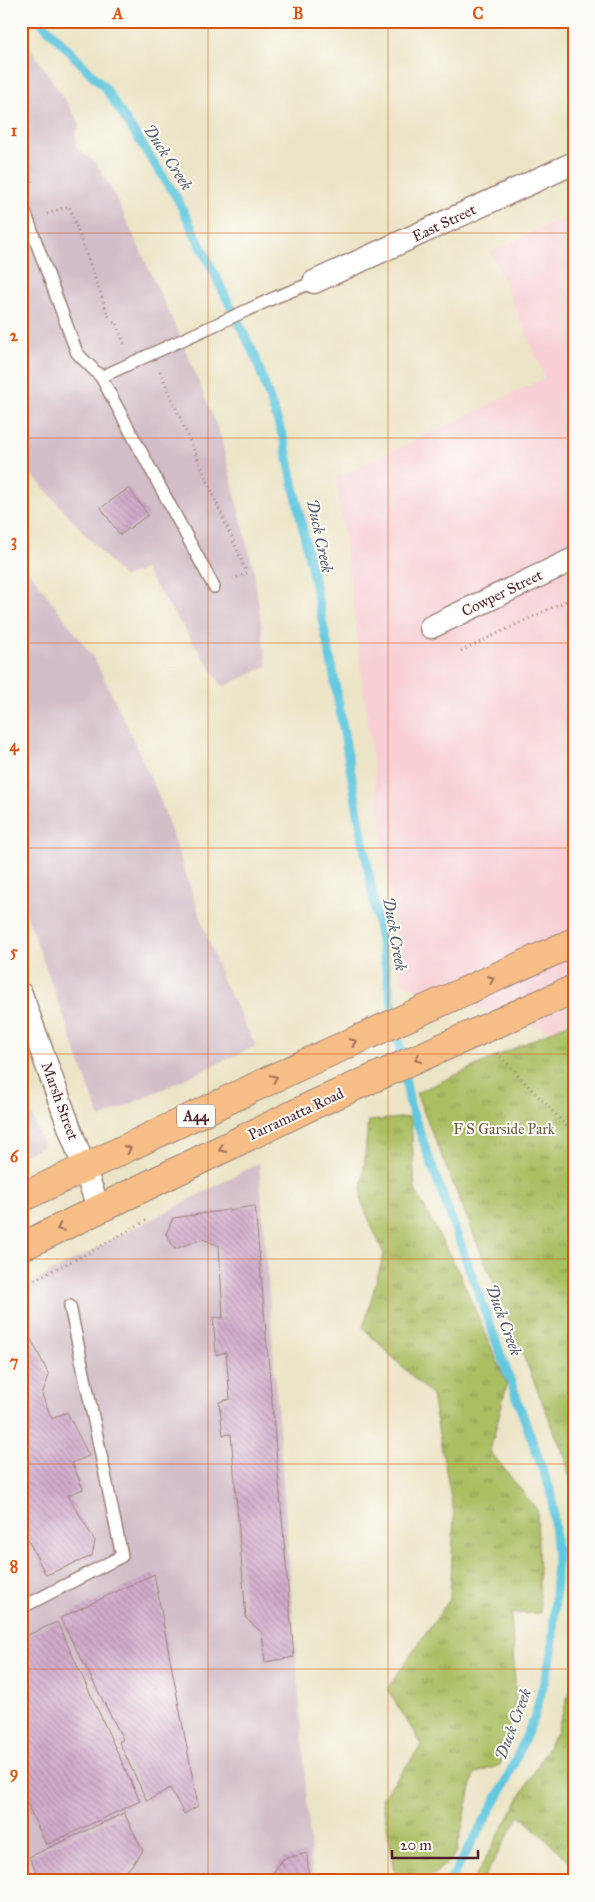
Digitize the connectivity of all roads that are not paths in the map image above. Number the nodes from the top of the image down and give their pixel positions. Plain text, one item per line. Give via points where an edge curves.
1 (574, 163) edge
2 (21, 201) edge
3 (314, 282) joint
4 (101, 377) junction
5 (574, 559) edge
6 (214, 587) dead end
7 (431, 627) dead end
8 (574, 942) edge
9 (574, 989) edge
10 (21, 994) edge
11 (84, 1170) junction
12 (21, 1198) edge
13 (99, 1209) junction
14 (21, 1247) edge
15 (70, 1306) dead end
16 (21, 1608) edge

1 - 3 street, East Street
2 - 4 lane via 77,353
3 - 4 lane via 276,296
4 - 6 lane
5 - 7 street, Cowper Street
11 -> 8 highway, A44 via 308,1062
9 -> 13 highway, Parramatta Road via 313,1105
10 - 11 street, Marsh Street
11 - 12 highway, A44
11 - 13 street, Marsh Street
13 -> 14 highway, Parramatta Road
15 - 16 lane via 122,1556

